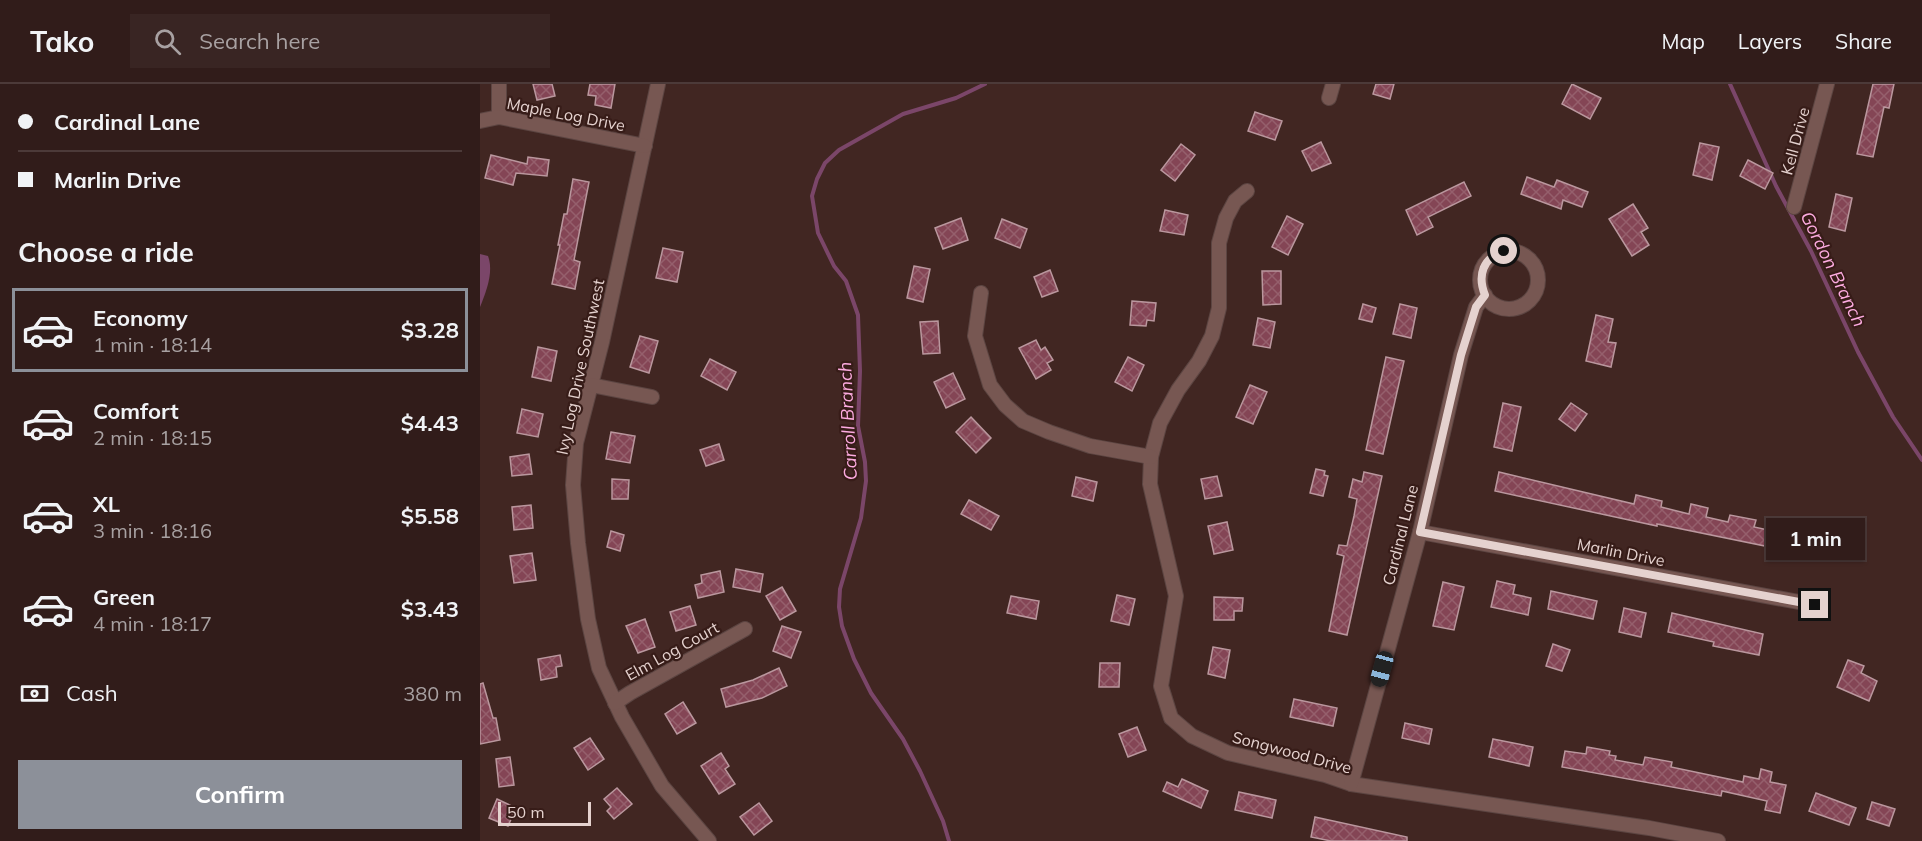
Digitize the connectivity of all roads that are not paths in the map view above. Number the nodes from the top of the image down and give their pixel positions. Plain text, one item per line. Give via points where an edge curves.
1 (499, 84) edge
2 (658, 84) edge
3 (1333, 84) edge
4 (1827, 84) edge
5 (1329, 98) dead end
6 (499, 117) junction
7 (480, 121) edge
8 (645, 146) junction
9 (1247, 191) dead end
10 (1794, 207) dead end
11 (981, 293) dead end
12 (1485, 295) junction
13 (591, 385) junction
14 (652, 397) dead end
15 (1151, 457) junction
16 (1420, 532) junction
17 (1815, 605) dead end
18 (745, 629) dead end
19 (615, 703) junction
20 (1351, 784) junction
21 (1648, 835) edge
22 (710, 841) edge
23 (1718, 841) edge

1 - 6 street
2 - 8 street, Ivy Log Drive Southwest
3 - 5 street
4 - 10 street, Kell Drive
6 - 7 street, Maple Log Drive
6 - 8 street, Maple Log Drive
8 - 13 street, Ivy Log Drive Southwest
9 - 15 street, Songwood Drive via 1235,201 1219,243 1219,309 1212,336 1165,415
11 - 15 street via 975,336 990,385 1005,405 1023,421 1049,432 1090,446
12 - 12 street, Cardinal Lane via 1480,277 1495,254 1514,251 1530,260 1538,277 1533,296 1526,303 1509,309 1499,307
12 - 16 street, Cardinal Lane via 1476,307 1461,355
13 - 14 street
13 - 19 street, Ivy Log Drive Southwest via 576,443 573,485 588,619 597,658
15 - 20 street, Songwood Drive via 1150,484 1176,597 1161,686 1171,718 1192,736 1228,753 1325,774
16 - 17 street, Marlin Drive
16 - 20 street, Cardinal Lane
18 - 19 street, Elm Log Court
19 - 22 street, Ivy Log Drive Southwest via 663,786
20 - 21 street, Songwood Drive
21 - 23 street, Songwood Drive

